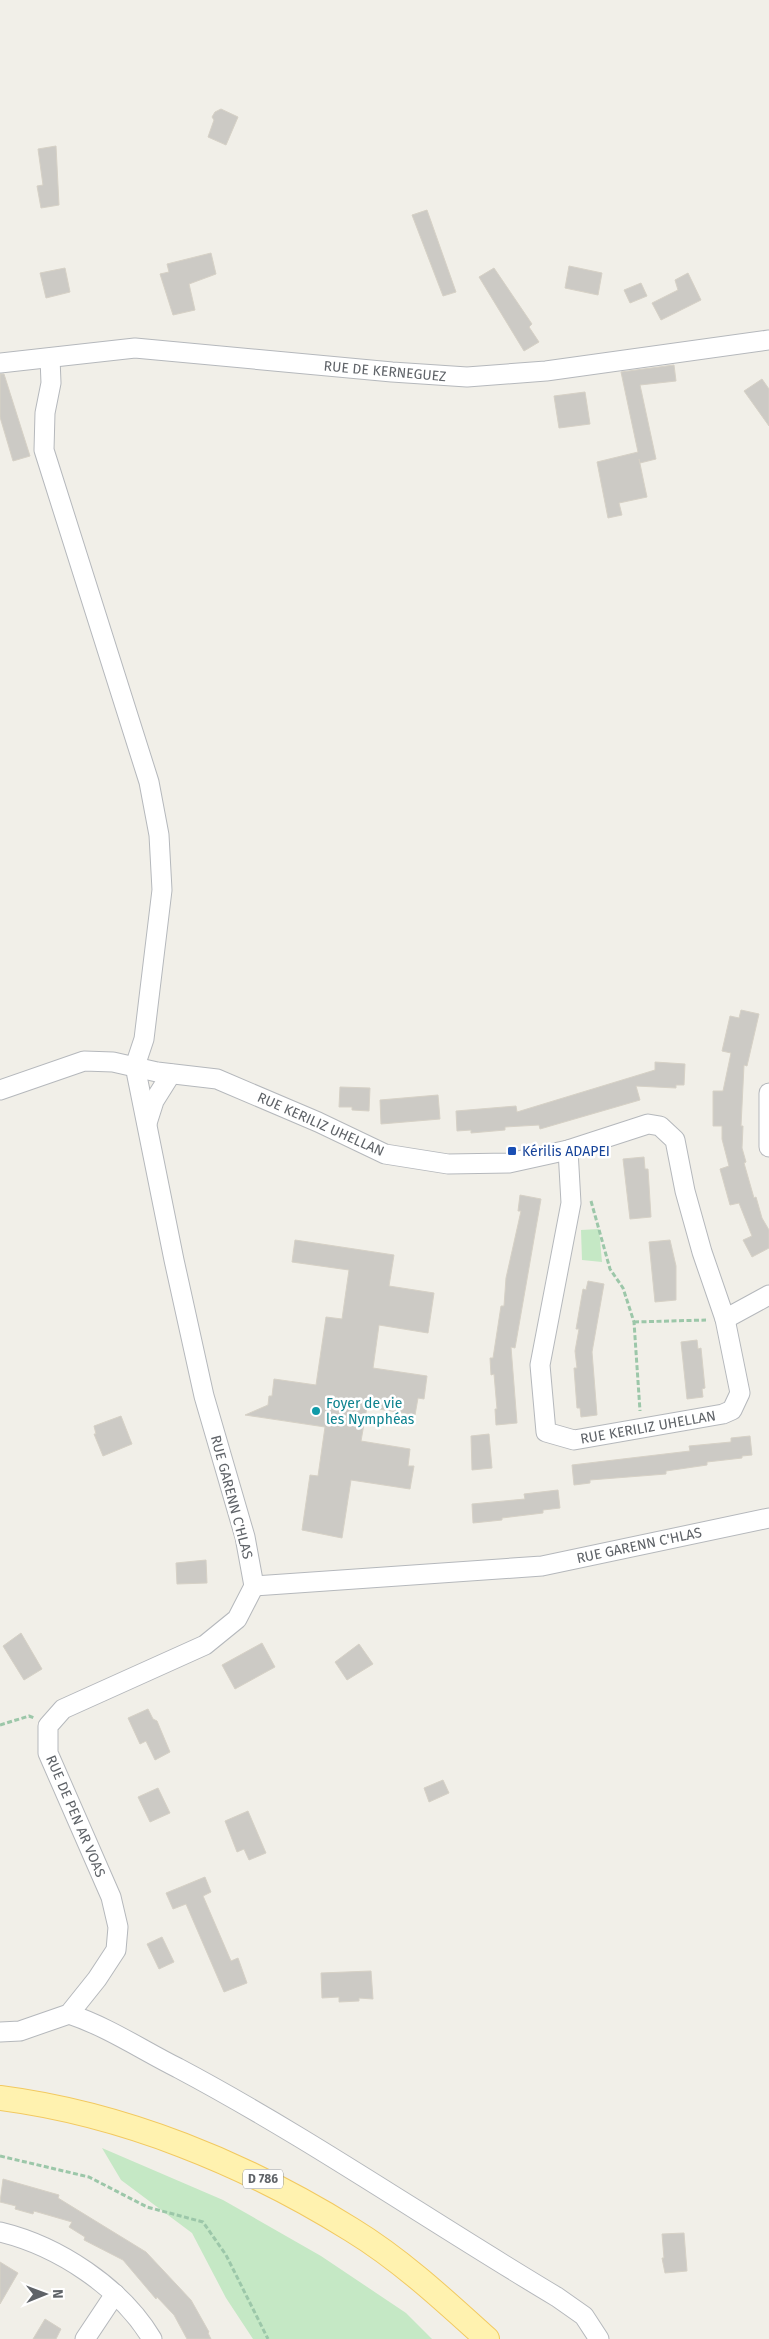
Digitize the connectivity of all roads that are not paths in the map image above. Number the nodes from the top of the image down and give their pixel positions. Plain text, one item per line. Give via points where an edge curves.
1 (769, 340) edge
2 (50, 358) junction
3 (0, 364) edge
4 (135, 1066) junction
5 (171, 1074) junction
6 (0, 1090) edge
7 (769, 1093) edge
8 (147, 1124) junction
9 (769, 1146) edge
10 (568, 1150) junction
11 (769, 1295) edge
12 (725, 1319) junction
13 (769, 1518) edge
14 (254, 1586) junction
15 (69, 2014) junction
16 (0, 2032) edge
17 (0, 2098) edge
18 (0, 2232) edge
19 (115, 2294) junction
20 (85, 2339) edge
21 (152, 2339) edge
22 (487, 2339) edge
23 (599, 2339) edge

1 - 2 street, RUE DE KERNEGUEZ via 546,372 467,377 135,348
2 - 3 street, RUE DE KERNEGUEZ
2 - 4 street via 51,383 45,413 44,450 149,782 159,835 162,890 144,1039
4 - 5 street, RUE KERILIZ UHELLAN
4 - 6 street via 84,1061
4 - 8 street, RUE GARENN C'HLAS
5 - 8 street via 154,1101
5 - 10 street, RUE KERILIZ UHELLAN via 217,1079 385,1154 448,1164 509,1163
7 - 9 street
8 - 14 street, RUE GARENN C'HLAS via 204,1396 245,1537
10 - 12 street, RUE KERILIZ UHELLAN via 648,1124 660,1126 675,1140 699,1243
10 - 12 street, RUE KERILIZ UHELLAN via 571,1203 540,1364 546,1432 574,1440 641,1430 732,1410 740,1393
11 - 12 street
13 - 14 street, RUE GARENN C'HLAS via 542,1566
14 - 15 street, RUE DE PEN AR VOAS via 237,1619 206,1645 63,1709 48,1726 48,1754 111,1897 118,1927 116,1950
15 - 16 street via 20,2031
15 - 23 street via 117,2034 248,2106 557,2297 584,2316
17 - 22 main road, D 786 via 105,2119 266,2181 353,2230 436,2291
18 - 19 street via 20,2237 69,2260
19 - 20 street
19 - 21 street

